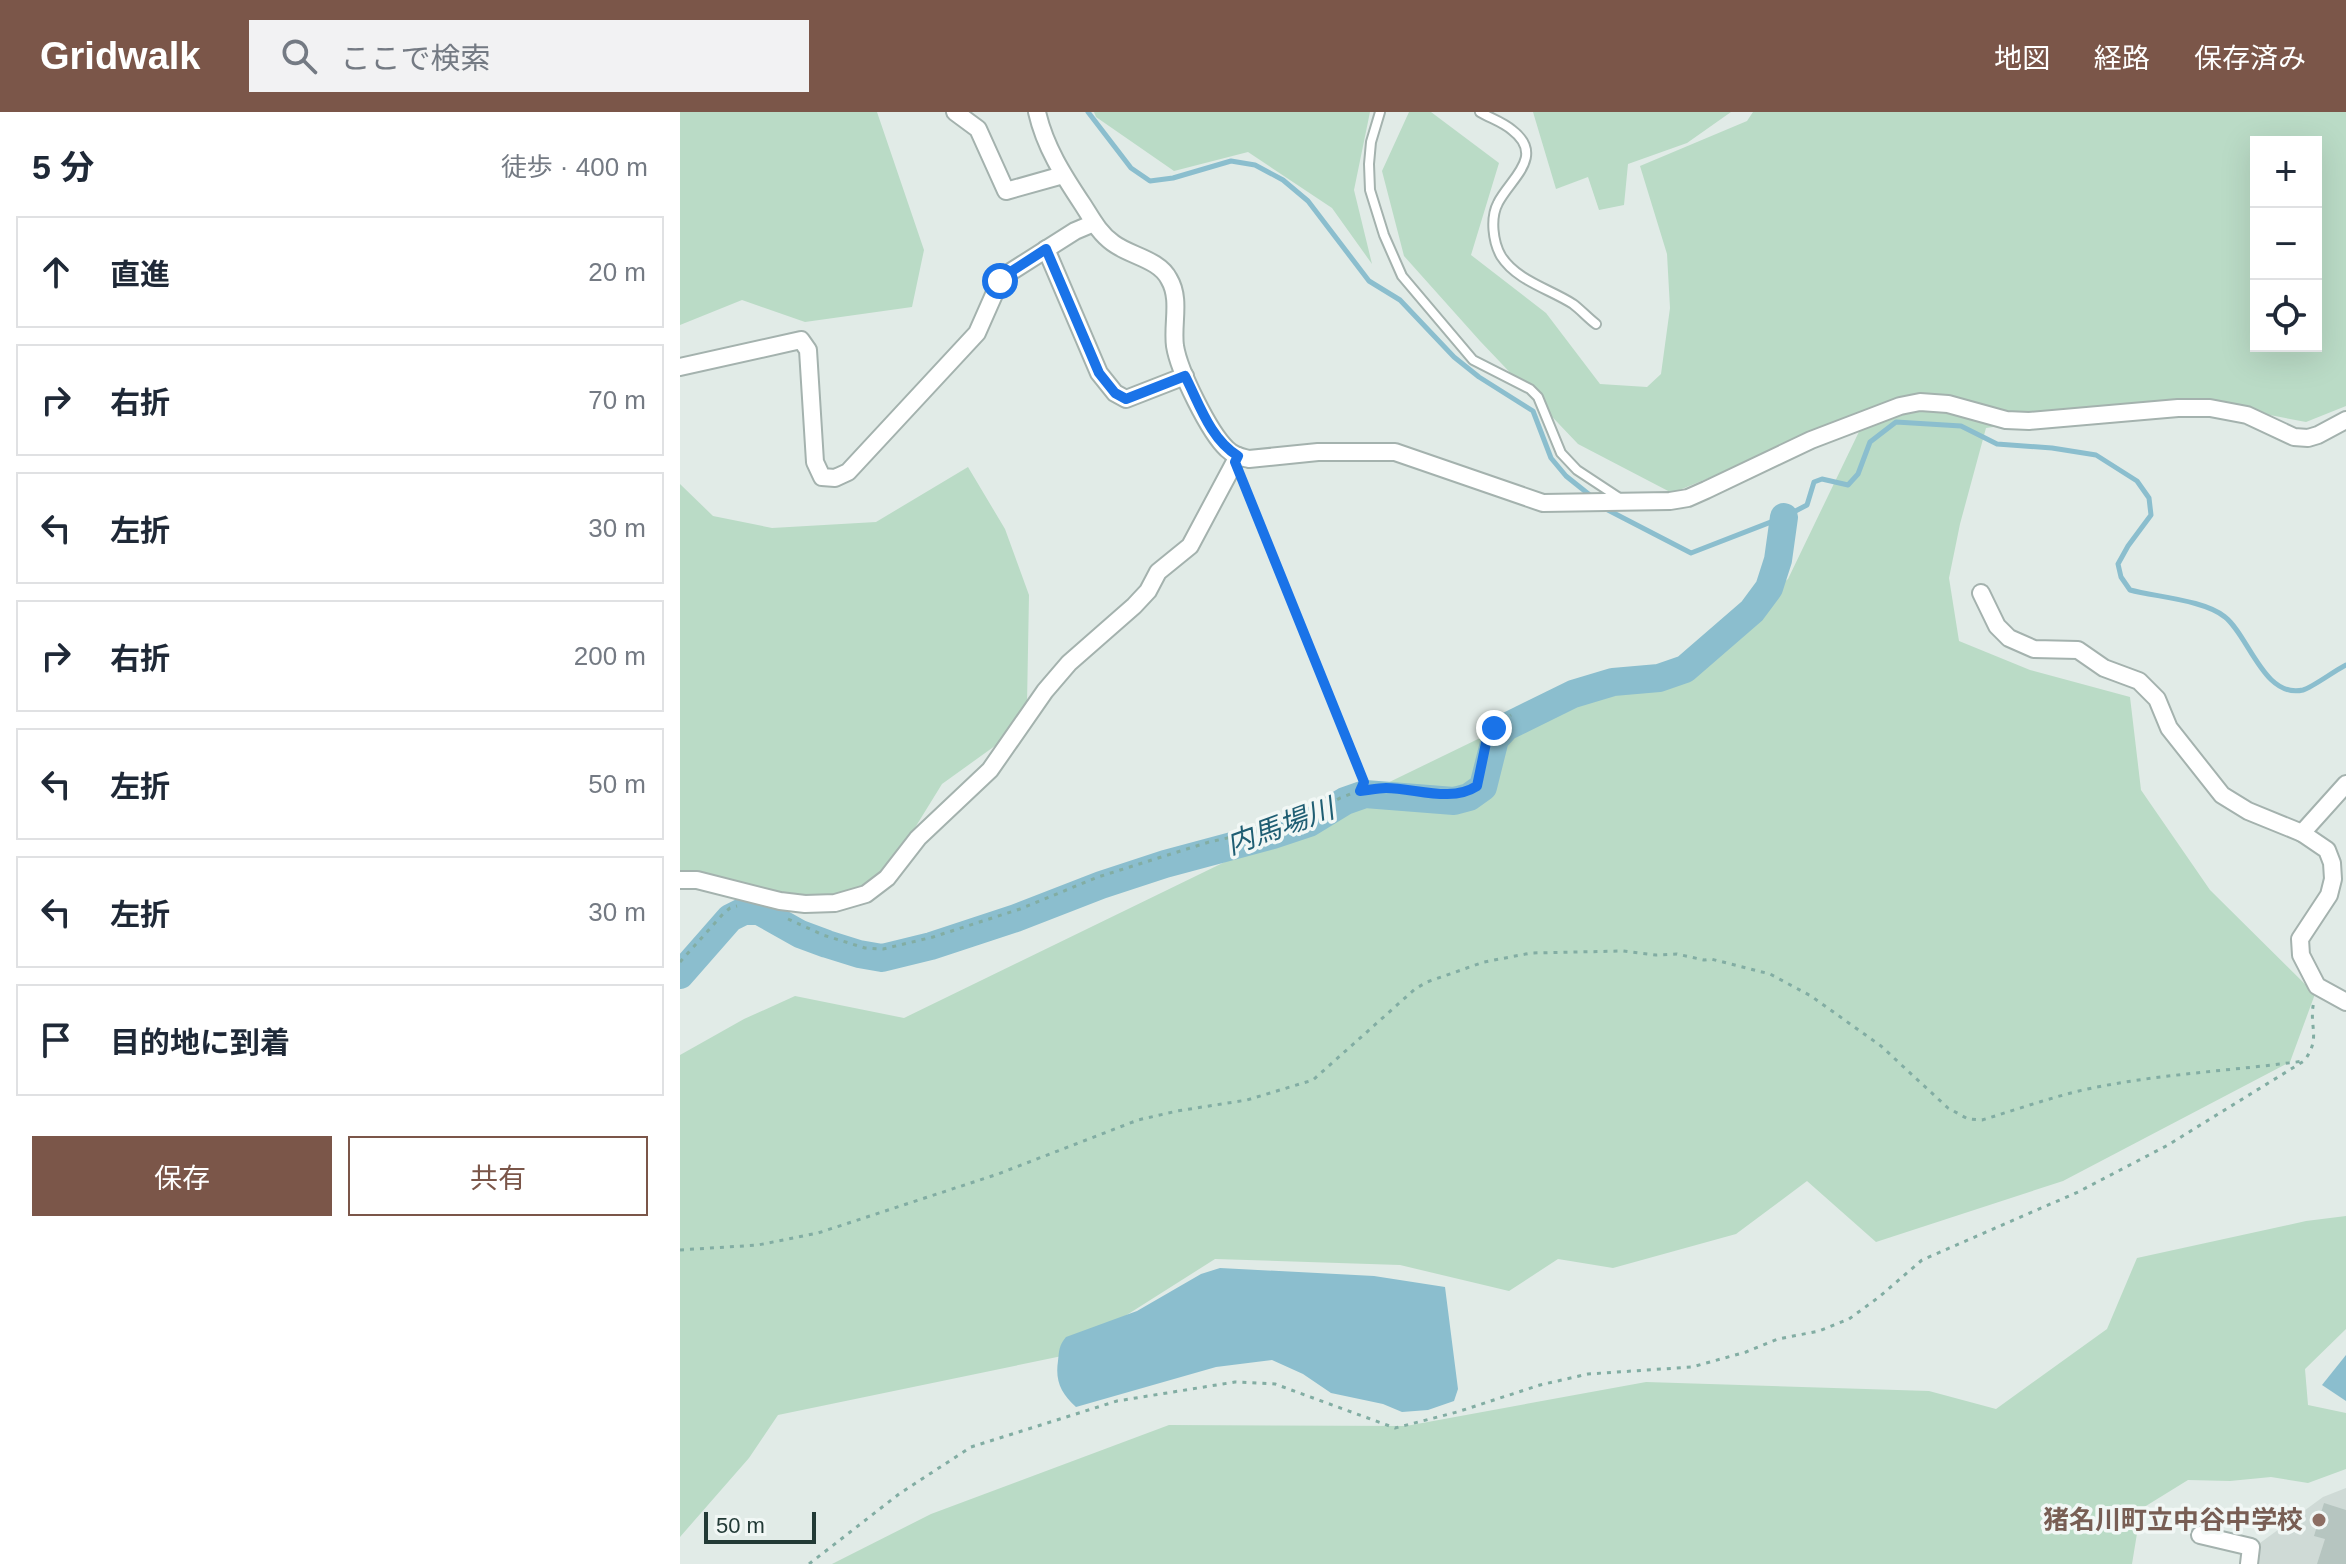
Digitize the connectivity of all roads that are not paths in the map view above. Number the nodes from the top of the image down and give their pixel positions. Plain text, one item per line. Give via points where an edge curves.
1 (955, 112) edge
2 (1037, 112) edge
3 (1380, 112) edge
4 (1480, 112) edge
5 (1063, 175) junction
6 (1094, 223) junction
7 (1046, 249) junction
8 (1596, 324) dead end
9 (680, 367) edge
10 (1185, 376) junction
11 (2346, 420) edge
12 (1236, 459) junction
13 (1616, 501) junction
14 (1981, 593) dead end
15 (2346, 784) edge
16 (2302, 833) junction
17 (680, 880) edge
18 (2346, 1002) edge
19 (2200, 1535) dead end
20 (2249, 1564) edge

1 - 5 street via 978,129 1006,191
2 - 5 street
3 - 13 lane via 1371,142 1370,190 1402,276 1473,360 1538,397 1561,453
4 - 8 lane via 1524,143 1523,170 1493,216 1502,257 1523,277
5 - 6 street
6 - 7 street
6 - 10 street via 1116,246 1156,265 1169,278 1175,295 1175,345
7 - 9 street via 1000,281 977,333 848,472 835,478 822,477 815,462 808,350 801,340
7 - 10 street via 1099,373 1115,393 1126,399
10 - 12 street via 1215,435
11 - 13 street via 2308,438 2294,437 2247,415 2210,408 2029,421 1920,402 1811,440 1688,498
12 - 13 street via 1395,452 1543,503
12 - 17 street via 1190,546 1158,572 1134,606 1069,663 990,770 866,894 805,904
14 - 16 street via 2009,638 2034,649 2078,650 2104,668 2139,681 2222,795
15 - 16 street
16 - 18 street via 2327,850 2333,879 2329,895 2300,939 2301,955 2317,986
19 - 20 street via 2251,1547

